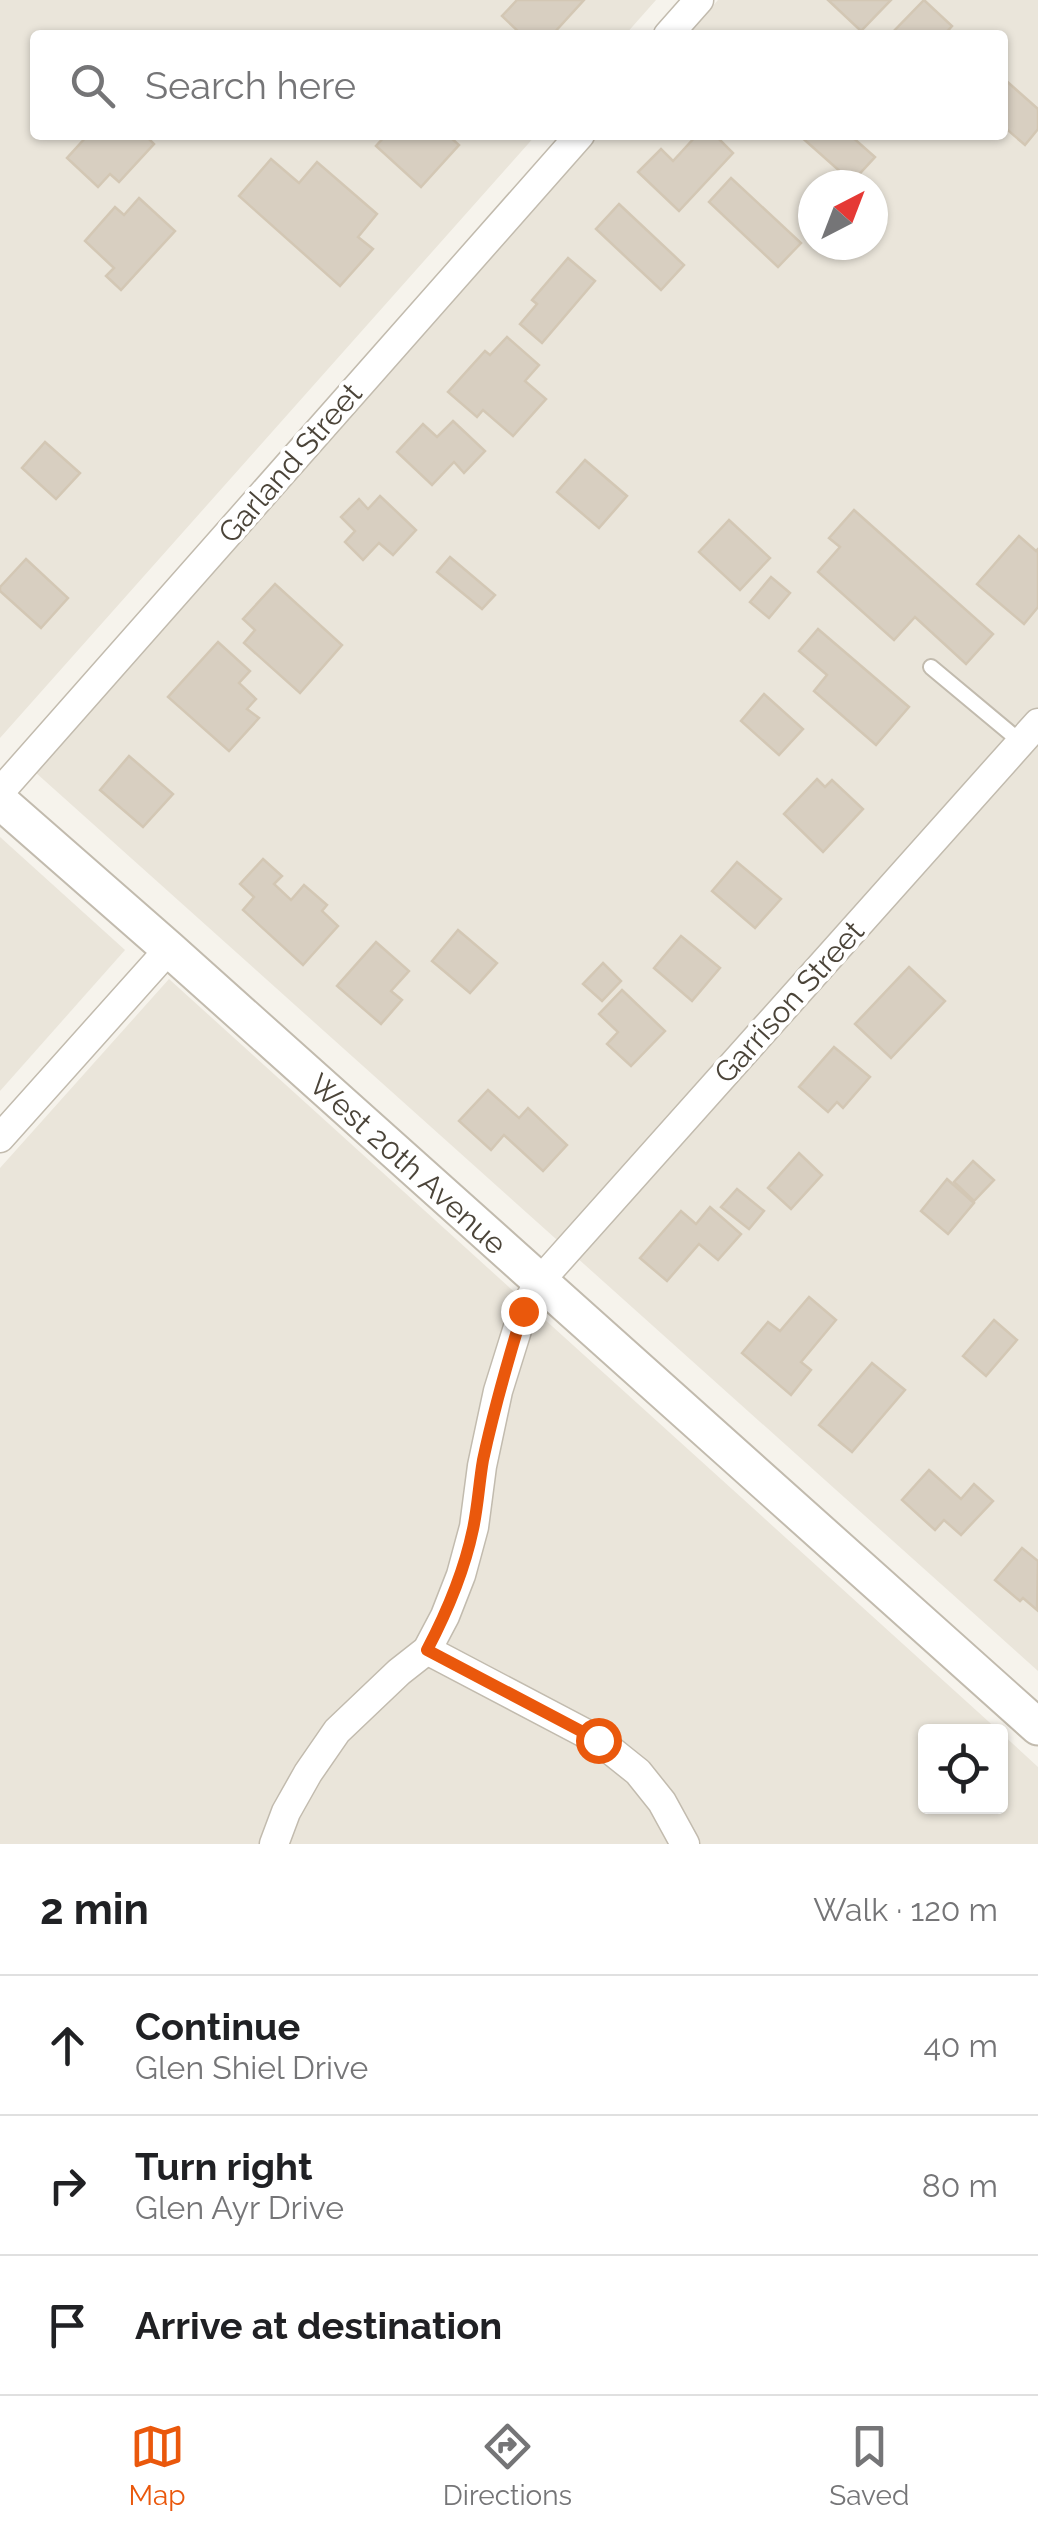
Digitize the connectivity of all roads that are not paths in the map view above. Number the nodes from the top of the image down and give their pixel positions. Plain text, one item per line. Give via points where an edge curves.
1 (699, 0) edge
2 (672, 30) edge
3 (576, 140) edge
4 (931, 668) dead end
5 (1029, 732) edge
6 (0, 792) edge
7 (0, 801) edge
8 (168, 949) junction
9 (0, 1138) edge
10 (539, 1282) junction
11 (427, 1650) junction
12 (1038, 1727) edge
13 (274, 1844) edge
14 (685, 1844) edge

1 - 2 street
3 - 6 street, Garland Street
4 - 5 lane
5 - 10 street, Garrison Street
7 - 8 street, West 20th Avenue
8 - 9 street
8 - 10 street, West 20th Avenue
10 - 11 street, Garrison Street via 498,1391 461,1574
10 - 12 street, West 20th Avenue
11 - 13 street via 337,1731 286,1812
11 - 14 street via 598,1740 638,1772

